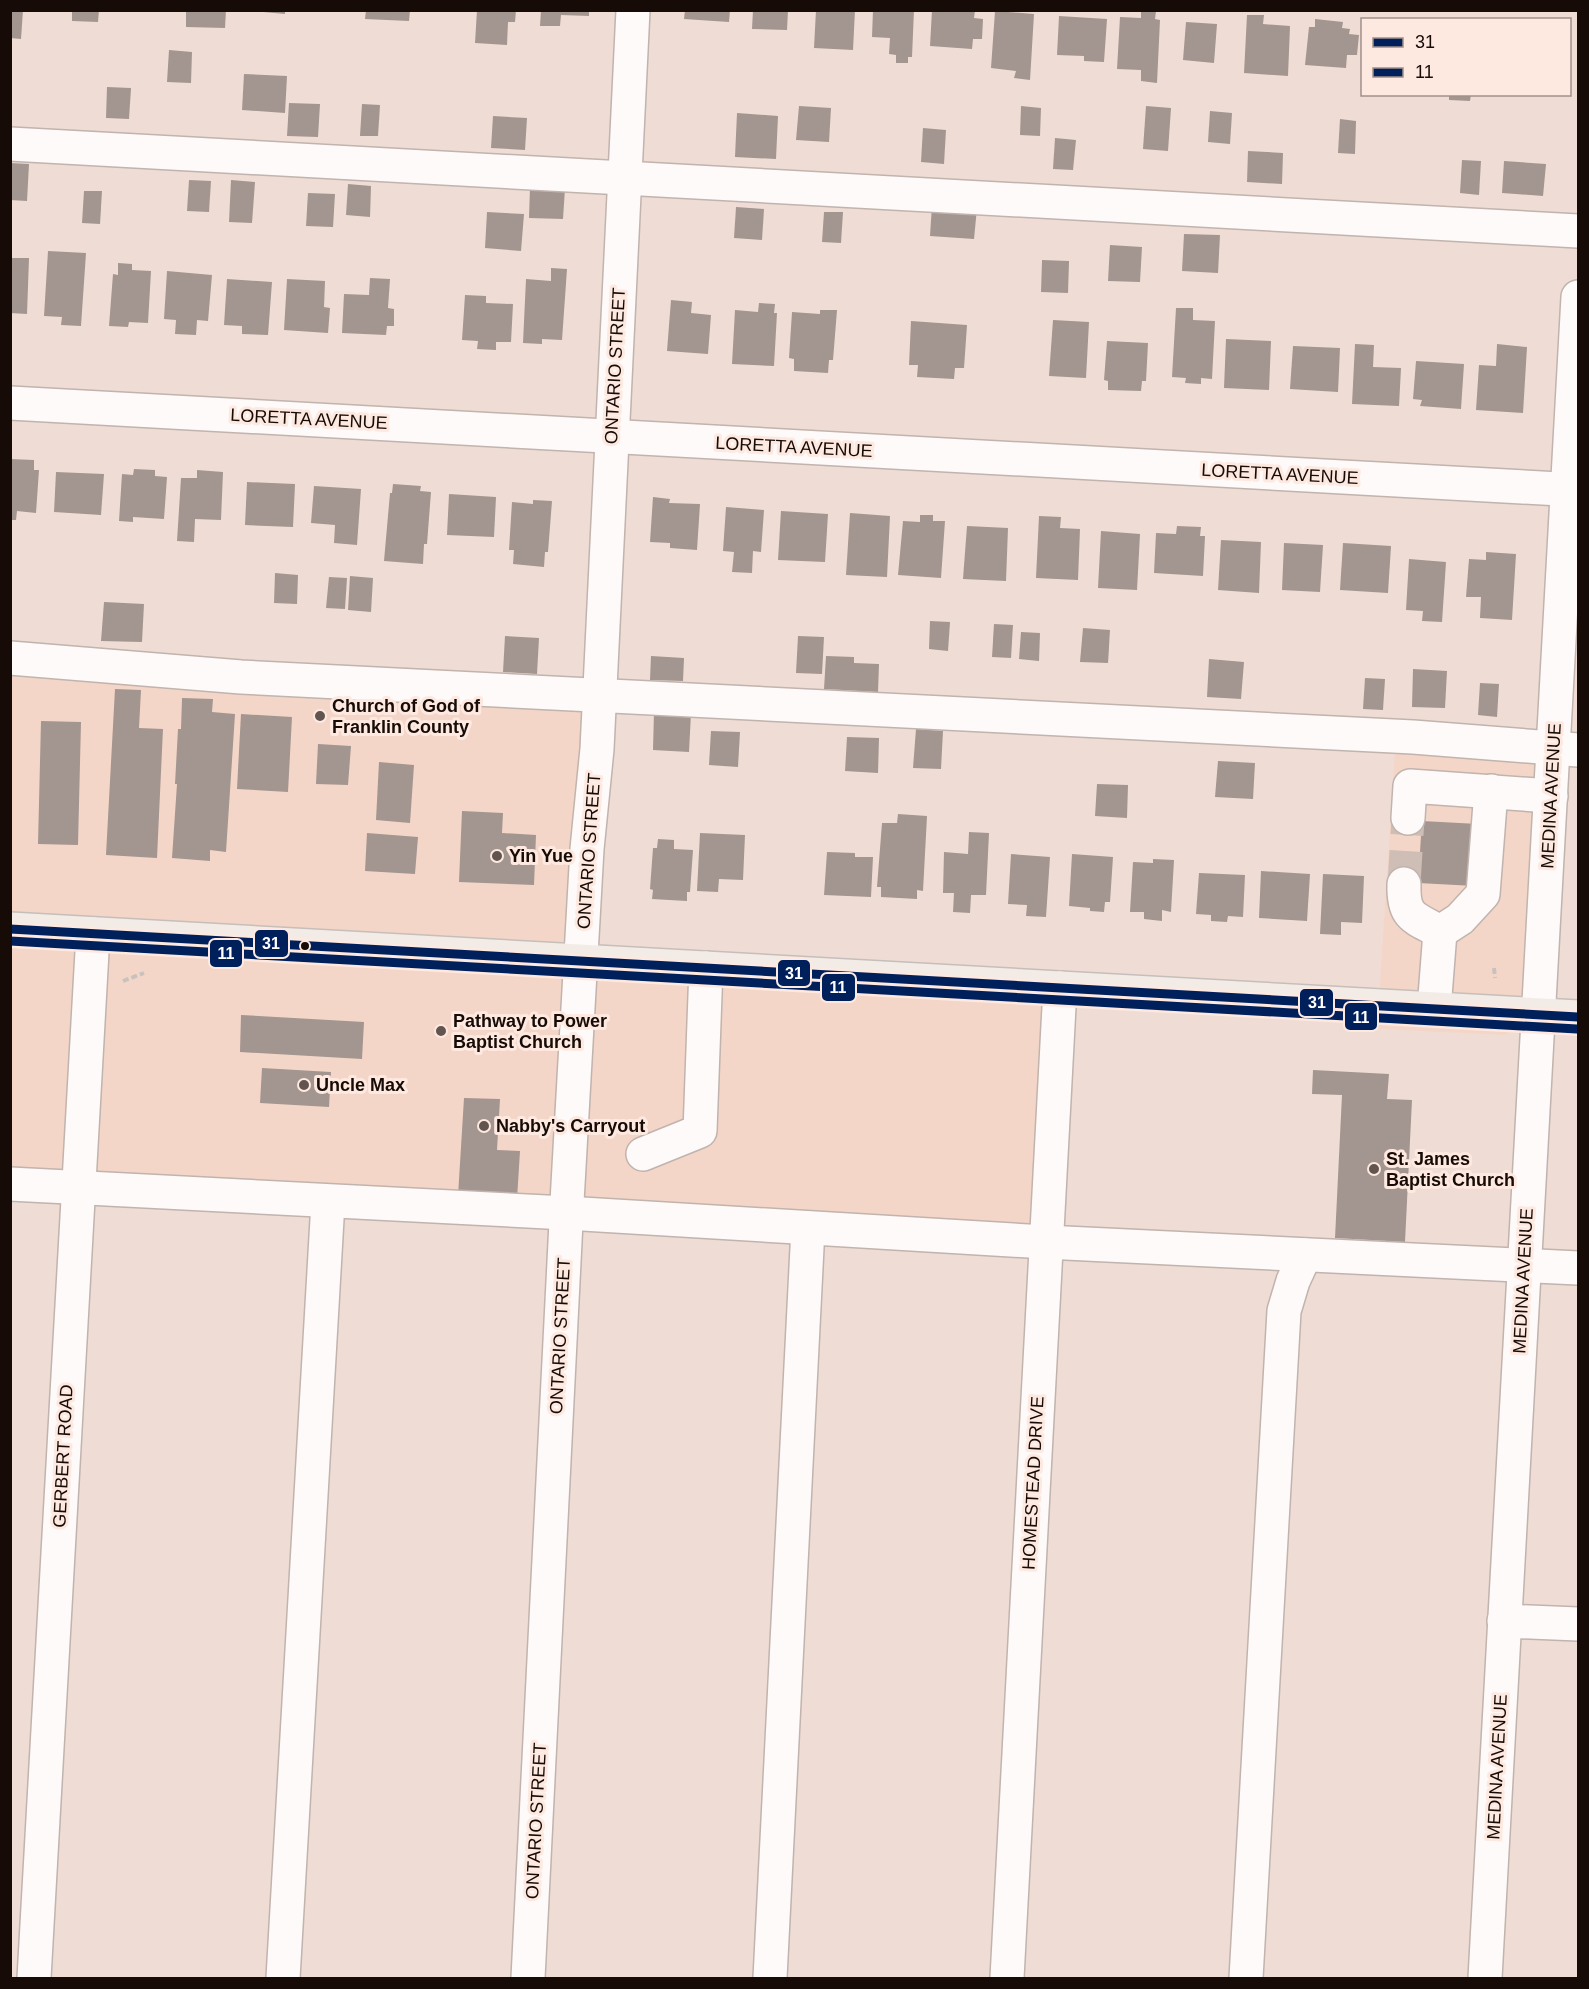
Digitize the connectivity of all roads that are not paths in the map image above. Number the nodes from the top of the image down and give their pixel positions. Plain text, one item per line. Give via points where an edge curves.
1 (633, 10) edge
2 (10, 144) edge
3 (624, 177) junction
4 (1578, 231) edge
5 (1578, 297) edge
6 (10, 403) edge
7 (611, 436) junction
8 (1573, 490) edge
9 (10, 658) edge
10 (598, 694) junction
11 (1566, 750) edge
12 (1491, 791) junction
13 (1551, 796) junction
14 (1409, 802) dead end
15 (1404, 884) tunnel mouth
16 (10, 929) edge
17 (1440, 932) junction
18 (93, 934) junction
19 (581, 961) junction
20 (706, 968) junction
21 (1060, 988) junction
22 (1434, 1009) junction
23 (1538, 1015) junction
24 (1578, 1017) edge
25 (643, 1154) dead end
26 (10, 1184) edge
27 (78, 1189) junction
28 (328, 1202) junction
29 (566, 1214) junction
30 (808, 1228) junction
31 (1045, 1242) junction
32 (1305, 1255) junction
33 (1523, 1265) junction
34 (1578, 1268) edge
35 (1504, 1620) junction
36 (1578, 1624) edge
37 (34, 1978) edge
38 (283, 1978) edge
39 (528, 1978) edge
40 (770, 1978) edge
41 (1006, 1978) edge
42 (1246, 1978) edge
43 (1485, 1978) edge

1 - 3 street, ONTARIO STREET
2 - 3 street
3 - 4 street
3 - 7 street, ONTARIO STREET
5 - 8 street, MEDINA AVENUE
6 - 7 street, LORETTA AVENUE
7 - 8 street, LORETTA AVENUE
7 - 10 street, ONTARIO STREET
8 - 11 street, MEDINA AVENUE
9 - 10 street via 241,677
10 - 11 street via 1413,737
10 - 19 street, ONTARIO STREET
11 - 13 street, MEDINA AVENUE
12 - 13 street
12 - 14 street
12 - 17 street via 1483,894 1460,920
13 - 23 street, MEDINA AVENUE
15 - 17 street via 1403,903 1410,915
16 - 18 main road
17 - 22 street
18 - 19 main road
18 - 27 street, GERBERT ROAD
19 - 20 main road
19 - 29 street, ONTARIO STREET
20 - 21 main road
20 - 25 street via 700,1131
21 - 22 main road
21 - 31 street, HOMESTEAD DRIVE
22 - 23 main road
23 - 24 main road
23 - 33 street, MEDINA AVENUE
26 - 27 street
27 - 28 street
27 - 37 street, GERBERT ROAD
28 - 29 street
28 - 38 street
29 - 30 street
29 - 39 street, ONTARIO STREET
30 - 31 street
30 - 40 street
31 - 32 street
31 - 41 street, HOMESTEAD DRIVE
32 - 33 street
32 - 42 street via 1284,1311
33 - 34 street
33 - 35 street, MEDINA AVENUE
35 - 36 street
35 - 43 street, MEDINA AVENUE

